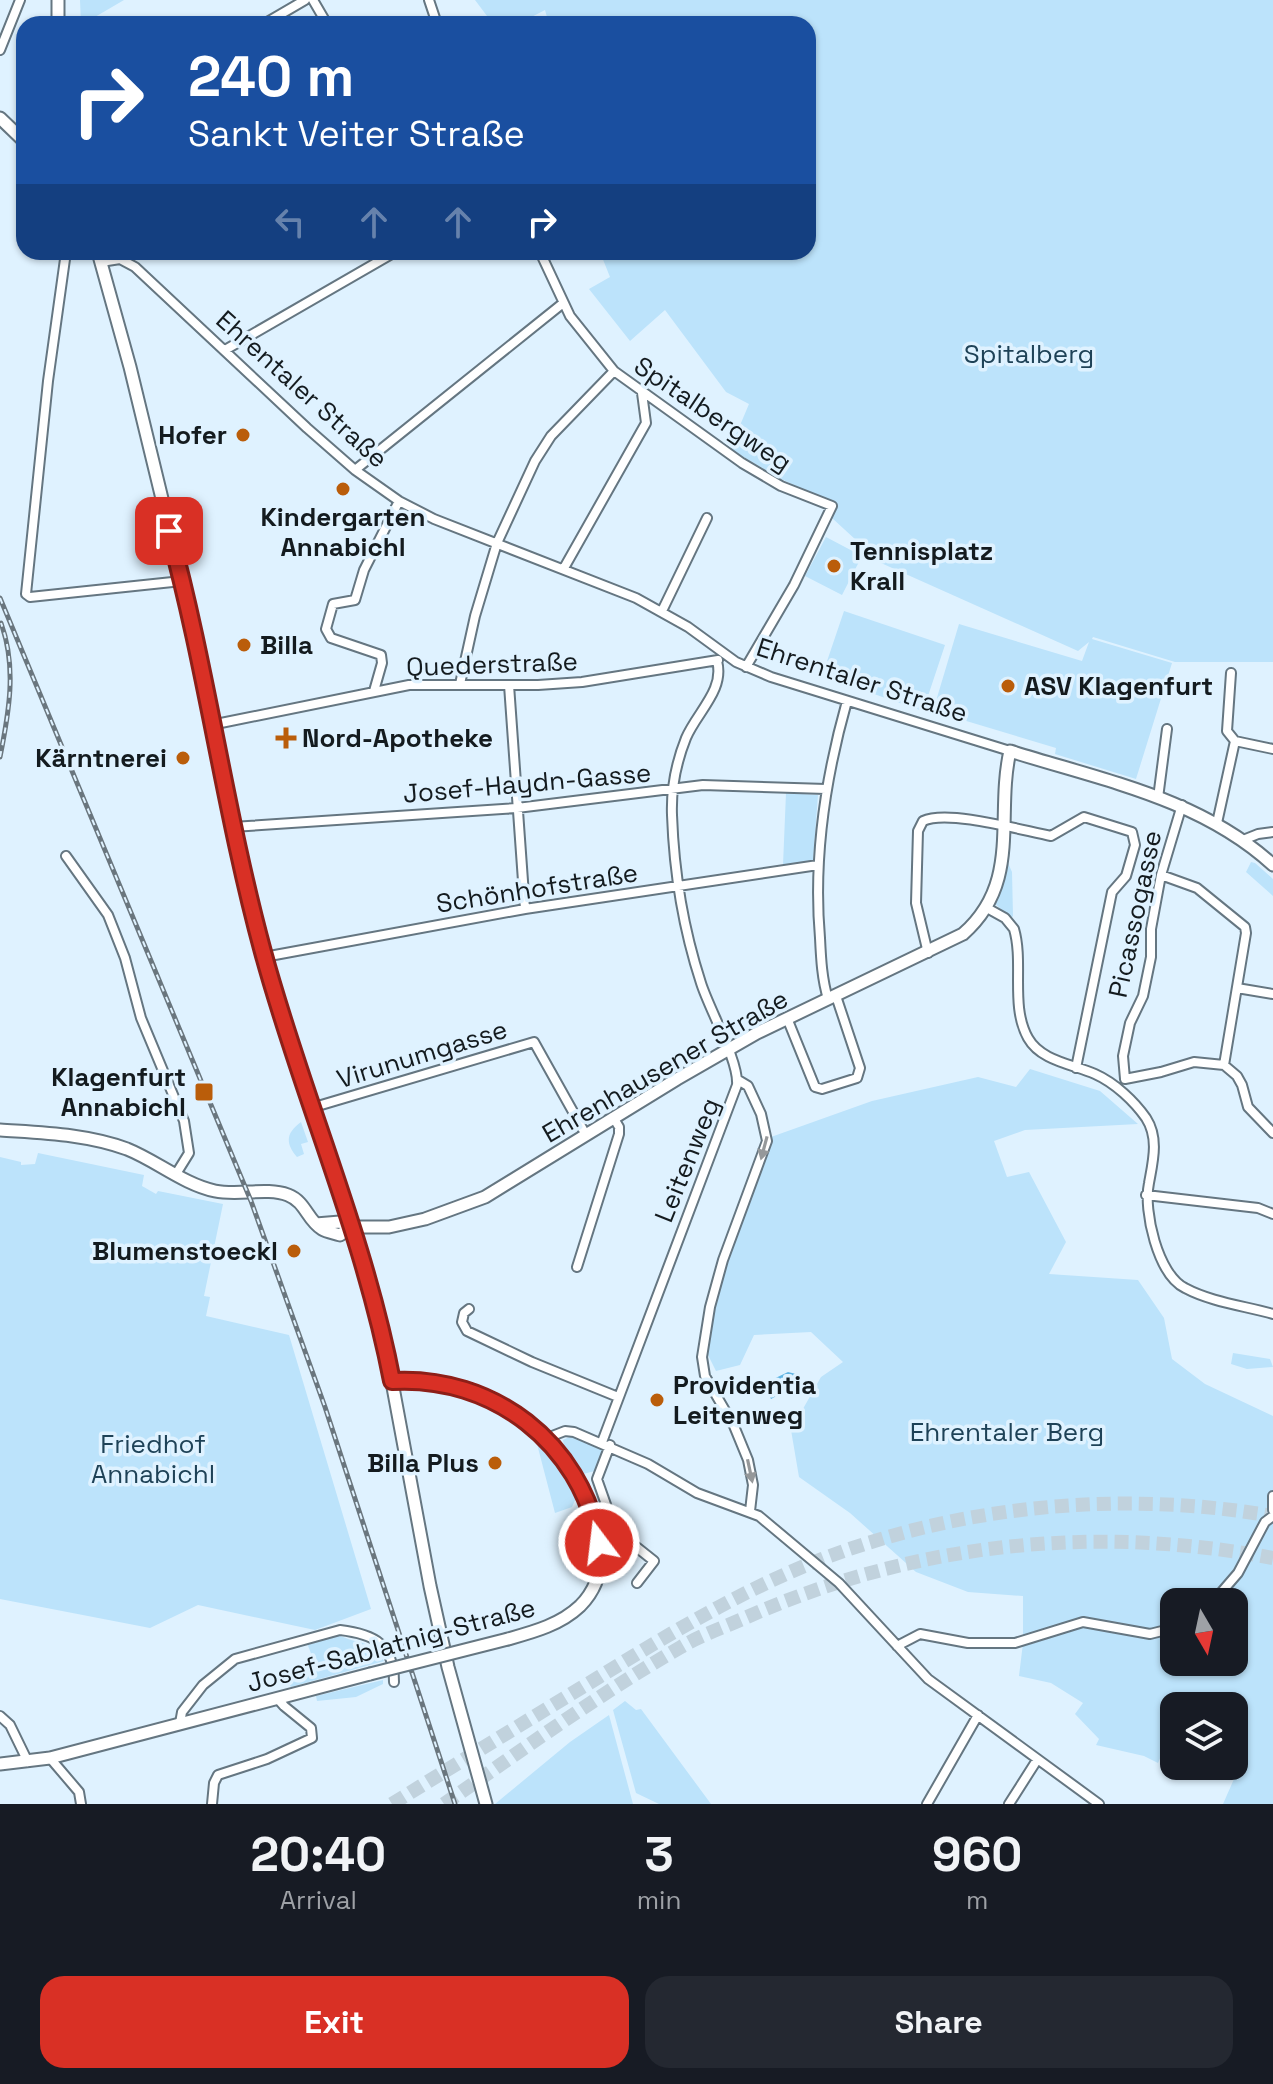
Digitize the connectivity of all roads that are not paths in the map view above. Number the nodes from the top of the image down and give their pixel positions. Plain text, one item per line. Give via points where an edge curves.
1 (20, 0) edge
2 (305, 0) edge
3 (278, 16) edge
4 (0, 50) edge
5 (0, 118) edge
6 (16, 133) edge
7 (65, 260) edge
8 (101, 260) edge
9 (127, 260) edge
10 (381, 260) edge
11 (543, 260) edge
12 (562, 304) junction
13 (225, 350) junction
14 (614, 371) junction
15 (642, 393) junction
16 (355, 470) junction
17 (399, 501) junction
18 (707, 518) dead end
19 (497, 543) junction
20 (564, 568) junction
21 (182, 581) junction
22 (662, 611) junction
23 (723, 652) junction
24 (717, 661) junction
25 (746, 667) junction
26 (1231, 673) dead end
27 (460, 684) junction
28 (509, 685) junction
29 (374, 691) junction
30 (847, 701) junction
31 (211, 725) junction
32 (1167, 729) dead end
33 (1235, 741) junction
34 (1273, 749) edge
35 (1010, 751) junction
36 (672, 789) junction
37 (826, 789) junction
38 (1158, 798) junction
39 (1182, 805) junction
40 (517, 808) junction
41 (1217, 823) junction
42 (1006, 824) junction
43 (232, 827) junction
44 (1273, 832) edge
45 (1243, 840) junction
46 (66, 856) dead end
47 (818, 865) junction
48 (1273, 865) edge
49 (1161, 875) junction
50 (678, 886) junction
51 (987, 908) junction
52 (525, 909) junction
53 (928, 953) junction
54 (264, 957) junction
55 (1237, 988) junction
56 (1273, 994) edge
57 (832, 998) junction
58 (787, 1018) junction
59 (729, 1050) junction
60 (1224, 1065) junction
61 (1076, 1068) junction
62 (1125, 1079) junction
63 (738, 1080) junction
64 (1116, 1087) junction
65 (311, 1108) junction
66 (613, 1117) junction
67 (0, 1130) edge
68 (1273, 1133) edge
69 (586, 1135) junction
70 (176, 1174) junction
71 (1146, 1195) junction
72 (1273, 1214) edge
73 (351, 1227) junction
74 (577, 1267) dead end
75 (469, 1309) dead end
76 (1273, 1314) edge
77 (392, 1381) junction
78 (618, 1397) junction
79 (547, 1438) junction
80 (606, 1444) junction
81 (1273, 1496) edge
82 (1273, 1510) edge
83 (750, 1511) junction
84 (1273, 1516) edge
85 (637, 1583) dead end
86 (1225, 1588) edge
87 (1160, 1632) edge
88 (897, 1646) junction
89 (394, 1682) dead end
90 (277, 1698) junction
91 (978, 1715) junction
92 (0, 1716) edge
93 (180, 1723) junction
94 (50, 1758) junction
95 (1037, 1760) junction
96 (28, 1762) junction
97 (0, 1764) edge
98 (81, 1804) edge
99 (212, 1804) edge
100 (486, 1804) edge
101 (927, 1804) edge
102 (1009, 1804) edge
103 (1099, 1804) edge

1 - 4 street
2 - 3 street
5 - 6 main road
7 - 21 street via 26,594
8 - 21 main road
9 - 13 street, Ehrentaler Straße
10 - 13 street
11 - 12 street, Spitalbergweg
12 - 14 street, Spitalbergweg
12 - 16 street
13 - 16 street, Ehrentaler Straße
14 - 15 street, Spitalbergweg
14 - 19 street via 551,436
15 - 20 street via 646,423
15 - 25 street, Spitalbergweg via 742,463 832,506
16 - 17 street, Ehrentaler Straße
17 - 19 street, Ehrentaler Straße
17 - 29 street via 355,600 333,604 326,629 331,638 381,655
18 - 22 street
19 - 20 street, Ehrentaler Straße
19 - 27 street
20 - 22 street, Ehrentaler Straße
21 - 31 main road
22 - 23 street, Ehrentaler Straße
23 - 24 street
23 - 25 street, Ehrentaler Straße
24 - 28 street, Quederstraße via 582,682
24 - 36 street, Leitenweg via 720,678 688,735
25 - 30 street, Ehrentaler Straße
26 - 33 street via 1227,731
27 - 28 street, Quederstraße
27 - 29 street, Quederstraße
28 - 40 street
29 - 31 street, Quederstraße
30 - 35 street, Ehrentaler Straße
30 - 37 street
31 - 43 main road
32 - 38 street
33 - 34 street
33 - 41 street
35 - 38 main road
35 - 42 main road
36 - 37 street, Josef-Haydn-Gasse
36 - 40 street, Josef-Haydn-Gasse
36 - 50 street, Leitenweg
37 - 47 street
38 - 39 main road
39 - 41 main road
39 - 49 street, Picassogasse
40 - 43 street, Josef-Haydn-Gasse
40 - 52 street
41 - 45 main road
42 - 51 main road via 1003,858
42 - 53 street via 929,818 920,825 916,903
42 - 61 street via 1051,836 1089,817 1126,828 1134,836 1126,876 1112,892
43 - 54 main road
44 - 45 street
45 - 48 main road
46 - 70 street via 108,915 141,1018 184,1121 189,1153
47 - 50 street, Schönhofstraße
47 - 57 street via 823,980
49 - 55 street via 1197,888 1245,927
49 - 62 street, Picassogasse via 1143,996 1123,1056
50 - 52 street, Schönhofstraße
50 - 59 street, Leitenweg via 700,981
51 - 53 main road, Ehrenhausener Straße via 963,934
51 - 61 street via 1005,918 1016,935 1021,1020 1027,1037 1039,1053
52 - 54 street, Schönhofstraße
53 - 57 main road, Ehrenhausener Straße
54 - 65 main road
55 - 56 street
55 - 60 street
57 - 58 main road, Ehrenhausener Straße
57 - 58 street via 860,1068 857,1078 815,1087
58 - 59 main road, Ehrenhausener Straße
59 - 63 street, Leitenweg
59 - 66 main road, Ehrenhausener Straße
60 - 62 street via 1194,1062
60 - 68 street via 1237,1076 1248,1107
61 - 64 street
62 - 64 street
63 - 78 street, Leitenweg
63 -> 83 street via 748,1086 767,1141 723,1260 702,1357 705,1376 748,1460 753,1485
64 - 71 street via 1153,1132
65 - 69 street, Virunumgasse via 534,1042
65 - 73 main road
66 - 69 main road, Ehrenhausener Straße
66 - 74 street via 620,1131
67 - 70 main road via 100,1141
69 - 73 main road, Ehrenhausener Straße via 471,1204 389,1227
70 - 73 main road, Ehrenhausener Straße via 216,1191 284,1194 299,1202 316,1224 340,1222
71 - 72 street
71 - 76 street via 1150,1226 1176,1282
73 - 77 main road via 372,1289
75 - 78 street via 462,1322 467,1331
77 - 79 main road, Josef-Sablatnig-Straße via 445,1383 476,1393 505,1406
77 - 100 main road via 433,1599
78 - 80 street, Leitenweg
79 - 80 street via 565,1431
79 - 90 main road, Josef-Sablatnig-Straße, bridge via 582,1487 596,1527 600,1559 593,1586 580,1606 555,1624 508,1639
80 - 83 street via 697,1493
80 - 85 street, Leitenweg via 597,1479 615,1530 654,1561
81 - 82 street
83 - 88 street via 839,1583
84 - 86 street
87 - 88 street via 1128,1632 1083,1622 1015,1643 968,1643 920,1634
88 - 91 street via 928,1679
89 - 93 street via 390,1658 380,1642 340,1630 235,1659 203,1685
90 - 93 main road, Josef-Sablatnig-Straße
90 - 99 street via 311,1728 312,1738 218,1775
91 - 95 street
91 - 101 street
92 - 96 street
93 - 94 main road, Josef-Sablatnig-Straße
94 - 96 main road, Josef-Sablatnig-Straße
94 - 98 street via 79,1792
95 - 102 street
95 - 103 street
96 - 97 main road, Josef-Sablatnig-Straße

